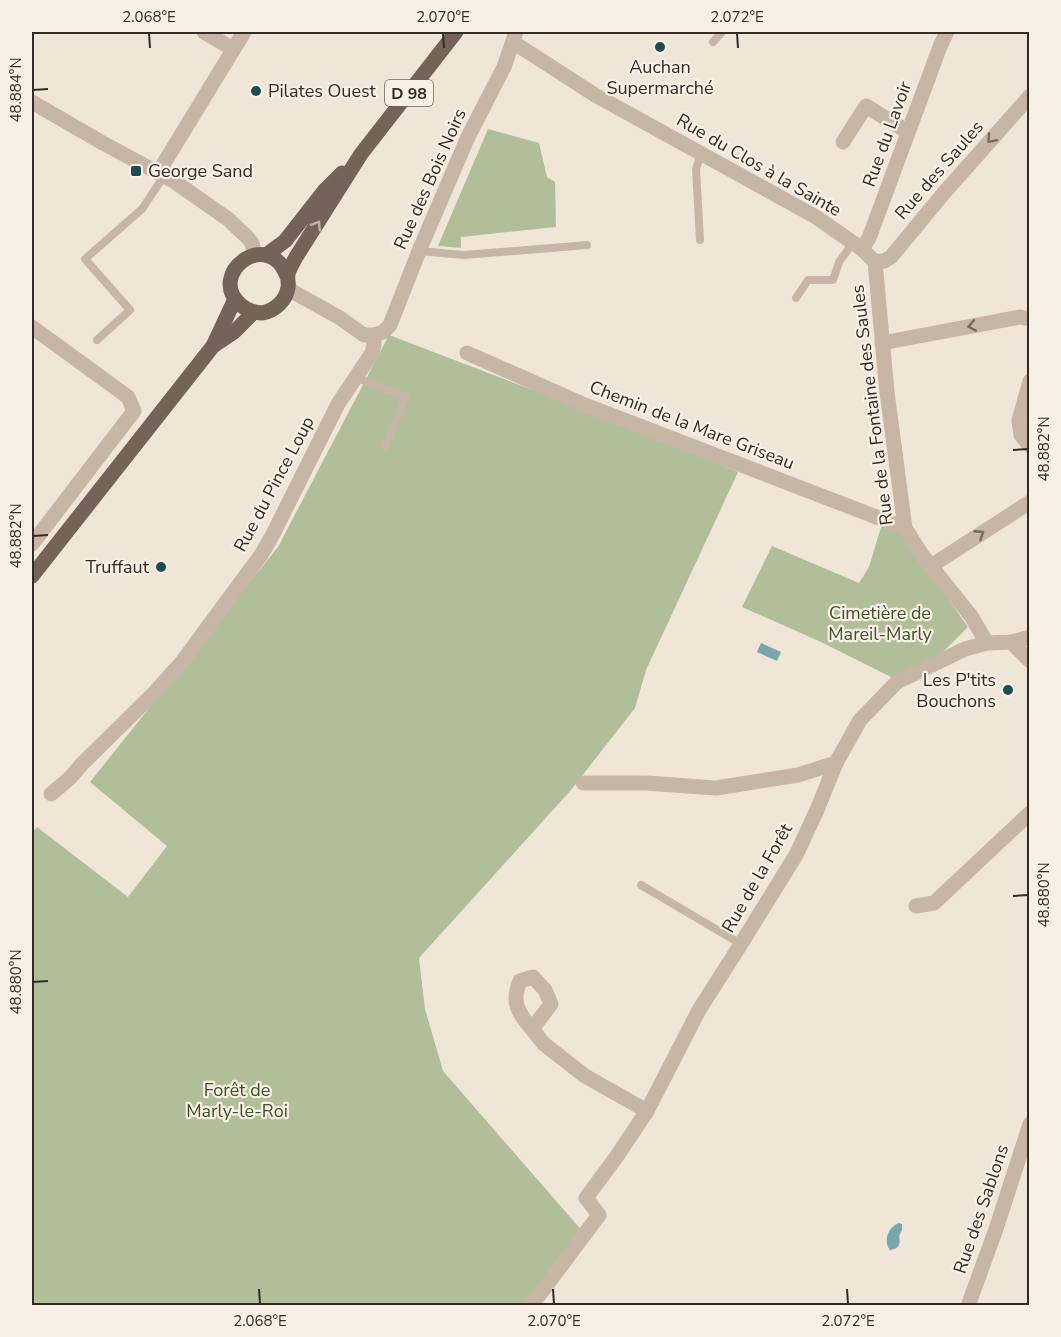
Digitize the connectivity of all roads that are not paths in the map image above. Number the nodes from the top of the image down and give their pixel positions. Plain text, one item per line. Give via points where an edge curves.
1 (204, 32) edge
2 (244, 32) edge
3 (456, 32) edge
4 (722, 32) edge
5 (947, 32) edge
6 (514, 37) edge
7 (713, 42) dead end
8 (233, 50) junction
9 (1029, 96) edge
10 (32, 102) edge
11 (908, 132) junction
12 (843, 142) dead end
13 (361, 154) junction
14 (701, 154) junction
15 (161, 174) junction
16 (700, 240) dead end
17 (587, 245) dead end
18 (858, 246) junction
19 (419, 251) junction
20 (261, 255) junction
21 (874, 262) junction
22 (288, 282) junction
23 (796, 298) dead end
24 (235, 299) junction
25 (254, 312) junction
26 (1029, 319) edge
27 (32, 327) edge
28 (374, 335) junction
29 (97, 340) dead end
30 (882, 343) junction
31 (213, 346) junction
32 (467, 353) dead end
33 (355, 377) junction
34 (1029, 381) edge
35 (1029, 446) edge
36 (385, 447) dead end
37 (1029, 502) edge
38 (905, 528) junction
39 (32, 544) edge
40 (931, 566) junction
41 (32, 576) edge
42 (1029, 637) edge
43 (1011, 642) junction
44 (987, 643) junction
45 (1029, 662) edge
46 (836, 763) junction
47 (583, 783) dead end
48 (51, 794) dead end
49 (1029, 813) edge
50 (641, 885) dead end
51 (916, 906) dead end
52 (741, 944) junction
53 (532, 1029) dead end
54 (647, 1111) junction
55 (1029, 1124) edge
56 (531, 1305) edge
57 (968, 1305) edge

1 - 8 street
2 - 8 street
3 - 13 main road, D 98
4 - 7 lane
5 - 11 street, Rue du Lavoir
6 - 14 street, Rue du Clos à la Sainte via 519,46 595,95
6 - 19 street, Rue des Bois Noirs via 504,67 468,137
8 - 15 street
9 -> 21 street, Rue des Saules via 891,257
10 - 15 street
11 - 12 street via 866,105
11 - 18 street, Rue du Lavoir via 869,238
13 - 20 main road, D 98 via 325,190 285,241
22 -> 13 main road, D 98 via 296,257
14 - 16 lane via 696,169
14 - 18 street, Rue du Clos à la Sainte via 816,217
15 - 20 street via 228,219
15 - 29 lane via 142,209 85,259 130,310
17 - 19 lane via 464,255
18 - 21 street, Rue de la Fontaine des Saules
18 - 23 lane via 839,262 833,280 808,280
19 - 28 street, Rue des Bois Noirs via 390,325
20 - 22 main road via 282,265
20 - 24 main road via 238,263 231,281
21 - 30 street, Rue de la Fontaine des Saules
22 - 25 main road via 285,298 278,305 262,313
22 - 28 street via 364,335
24 - 25 main road
24 - 31 main road
25 - 31 main road
26 -> 30 street via 1020,317
27 - 39 street via 128,397 134,411
28 - 33 street, Rue du Pince Loup via 372,353
30 - 38 street, Rue de la Fontaine des Saules
31 - 41 main road
32 - 38 street, Chemin de la Mare Griseau via 585,405
33 - 36 lane via 406,397
33 - 48 street, Rue du Pince Loup via 272,536 235,591 182,662
34 - 35 street via 1019,420 1021,435
40 -> 37 street
38 - 40 street, Rue de la Fontaine des Saules
40 - 44 street, Rue de la Fontaine des Saules
42 - 43 street, Rue de la Forêt
43 - 44 street, Rue de la Forêt
43 - 45 street
44 - 46 street, Rue de la Forêt via 965,649 897,682 861,720
46 - 47 street via 798,775 716,788
46 - 52 street, Rue de la Forêt via 796,855
49 - 51 street via 934,903
50 - 52 lane
52 - 54 street, Rue de la Forêt via 699,1010
53 - 54 street via 544,1044 585,1076
54 - 56 street, Rue de la Forêt via 586,1198 599,1215
55 - 57 street, Rue des Sablons

